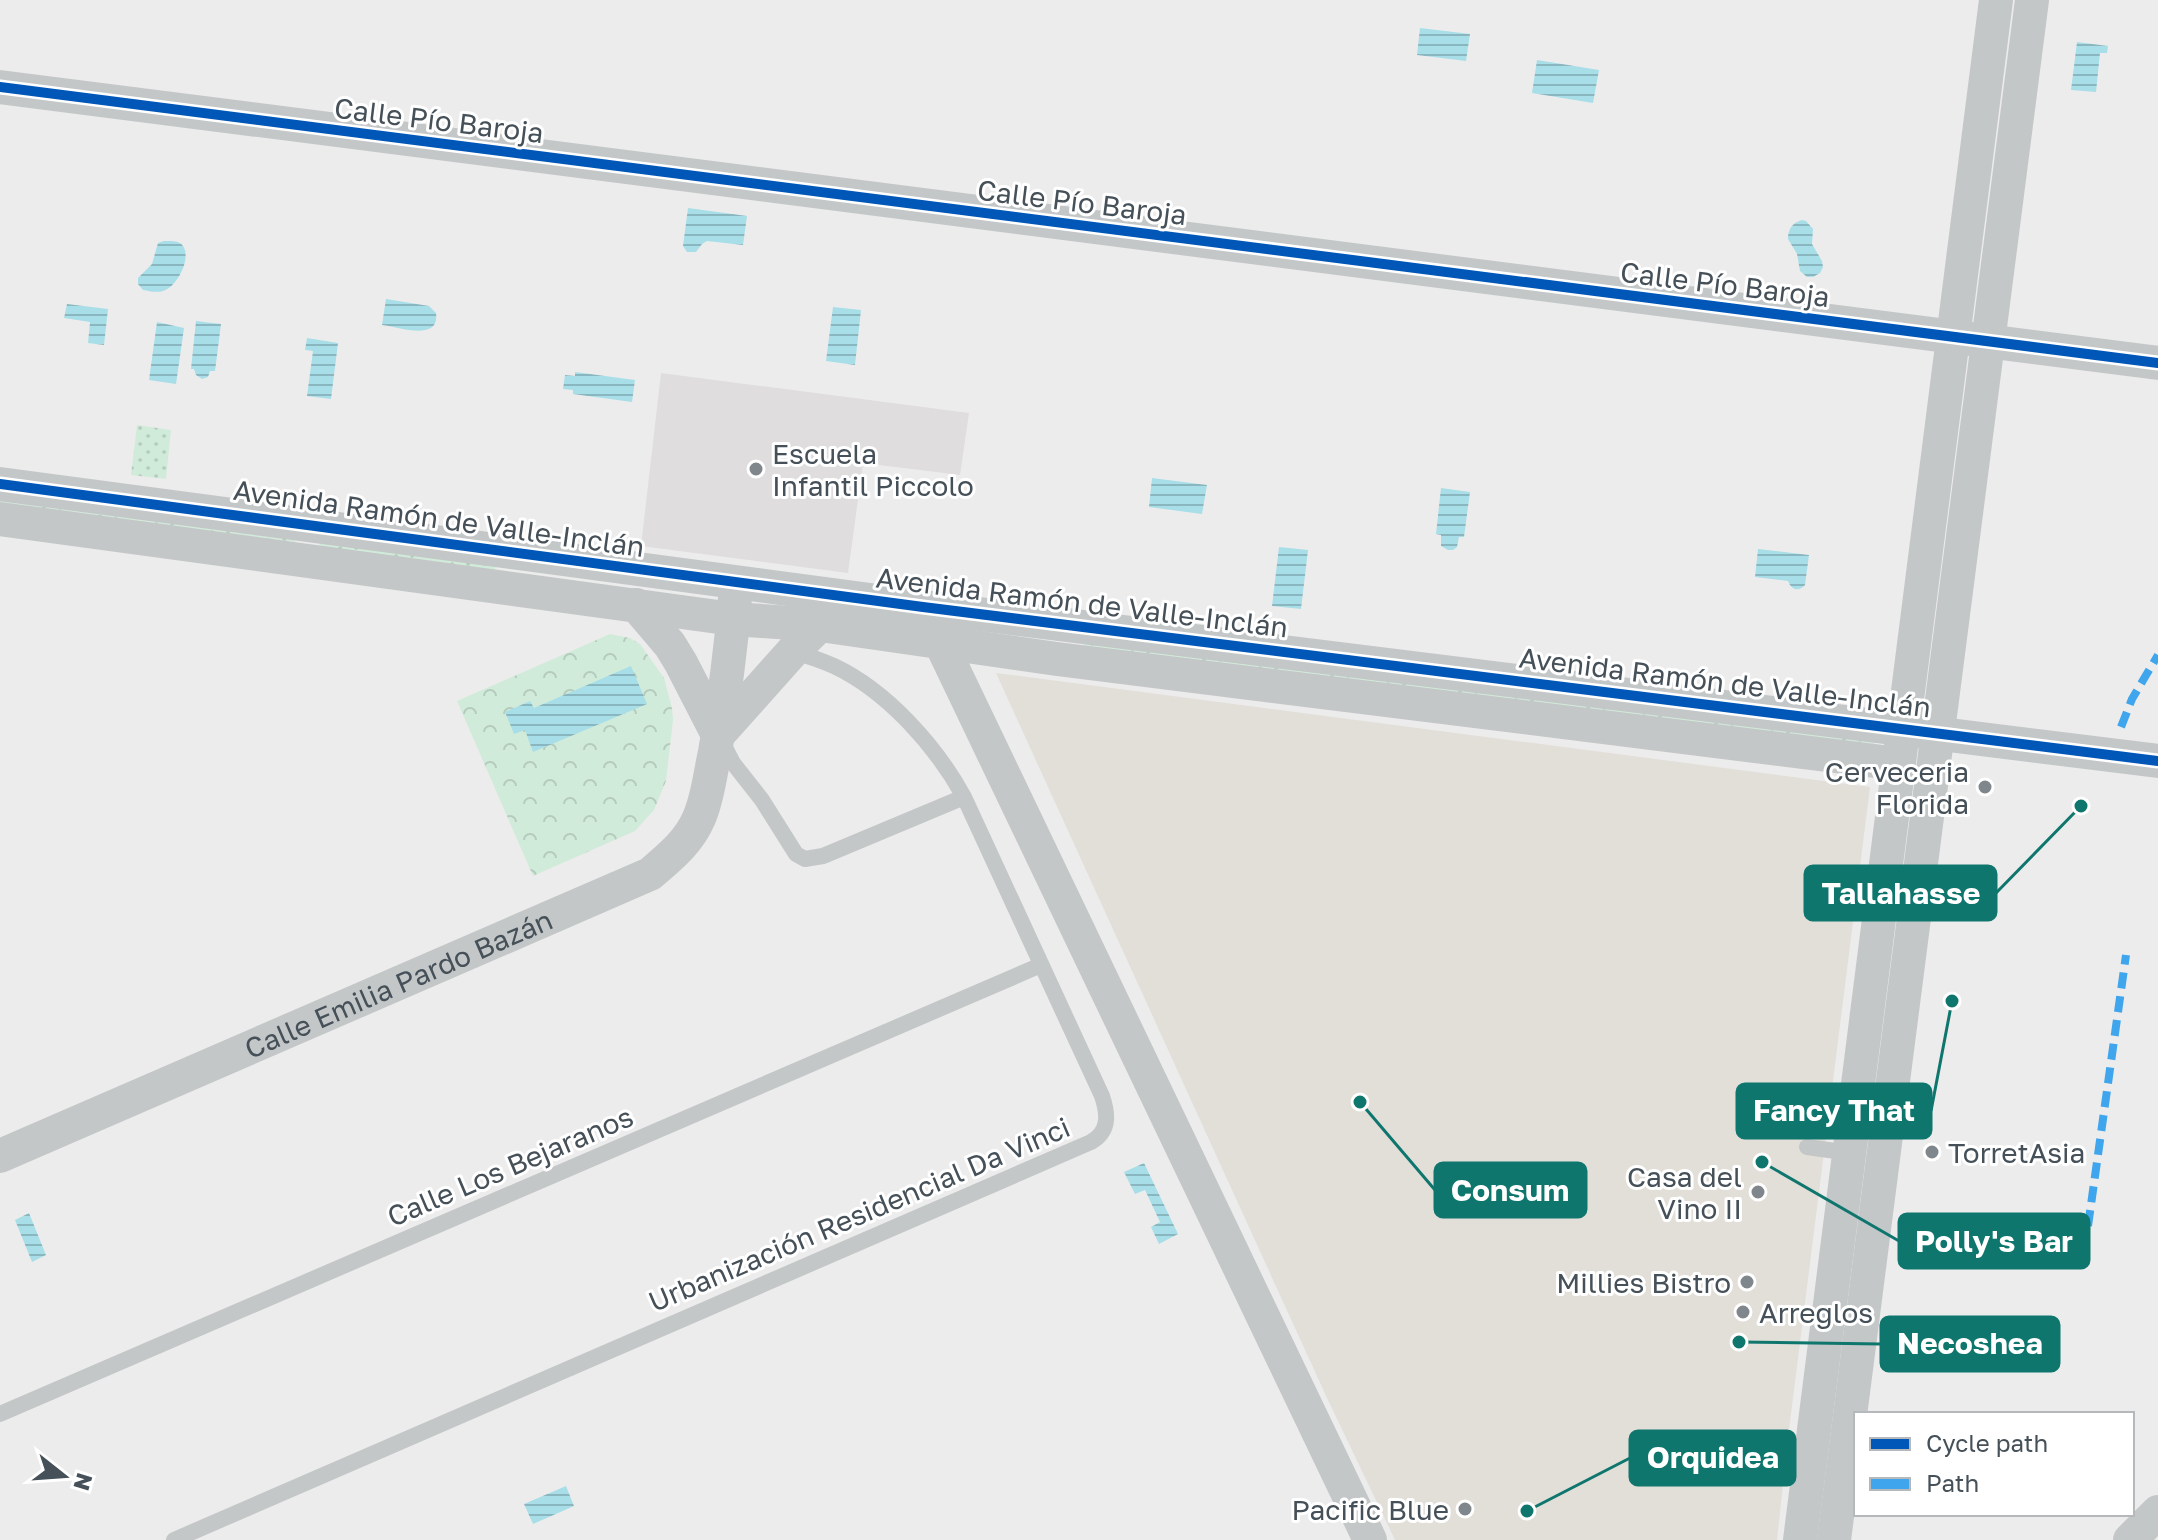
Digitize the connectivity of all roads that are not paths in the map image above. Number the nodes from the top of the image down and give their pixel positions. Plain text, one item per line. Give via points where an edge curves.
1 (1996, 0) edge
2 (2032, 0) edge
3 (0, 87) edge
4 (1953, 337) junction
5 (1988, 341) junction
6 (2158, 363) edge
7 (0, 484) edge
8 (0, 519) edge
9 (737, 582) junction
10 (636, 605) junction
11 (923, 607) junction
12 (733, 619) junction
13 (820, 625) junction
14 (940, 641) junction
15 (793, 651) junction
16 (1903, 729) junction
17 (1938, 733) junction
18 (718, 735) junction
19 (2158, 761) edge
20 (1899, 764) junction
21 (964, 797) junction
22 (1041, 965) junction
23 (1807, 1147) dead end
24 (1850, 1153) junction
25 (0, 1156) edge
26 (0, 1414) edge
27 (2158, 1512) edge
28 (174, 1540) edge
29 (1370, 1540) edge
30 (1800, 1540) edge
31 (1834, 1540) edge
32 (2130, 1540) edge

1 - 4 street
2 - 5 street
3 - 4 street, Calle Pío Baroja
4 - 5 street, Calle Pío Baroja
4 - 16 street
5 - 6 street, Calle Pío Baroja
5 - 17 street
7 - 9 street, Avenida Ramón de Valle-Inclán
8 - 10 street, Avenida Ramón de Valle-Inclán
9 - 11 street, Avenida Ramón de Valle-Inclán
9 - 12 street, Calle Emilia Pardo Bazán
10 - 12 street, Avenida Ramón de Valle-Inclán
10 - 18 street via 670,645
11 - 14 street
11 - 16 street, Avenida Ramón de Valle-Inclán
12 - 13 street, Avenida Ramón de Valle-Inclán
12 - 18 street, Calle Emilia Pardo Bazán
13 - 14 street, Avenida Ramón de Valle-Inclán
13 - 15 street
14 - 20 street, Avenida Ramón de Valle-Inclán
14 - 29 street
15 - 18 street
15 - 21 lane, Urbanización Residencial Da Vinci via 834,666 884,699 950,771
16 - 17 street, Avenida Ramón de Valle-Inclán
16 - 20 street
17 - 19 street, Avenida Ramón de Valle-Inclán
17 - 31 street
18 - 21 lane via 796,854 805,859
18 - 25 street, Calle Emilia Pardo Bazán via 699,818 688,837 650,874
20 - 24 street
21 - 22 lane, Urbanización Residencial Da Vinci
22 - 26 lane, Calle Los Bejaranos
22 - 28 lane, Urbanización Residencial Da Vinci via 1106,1109 1104,1131 1097,1139
23 - 24 lane
24 - 30 street
27 - 32 street

